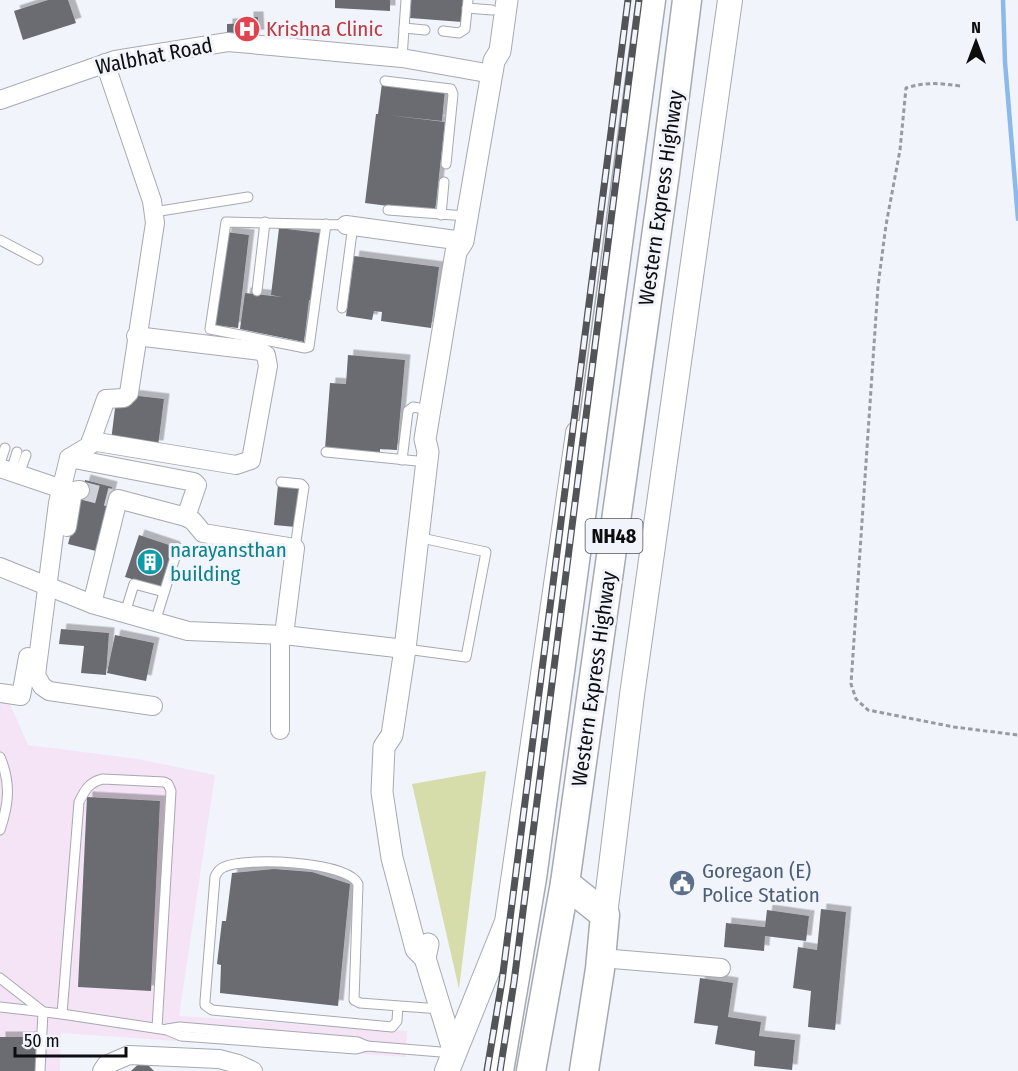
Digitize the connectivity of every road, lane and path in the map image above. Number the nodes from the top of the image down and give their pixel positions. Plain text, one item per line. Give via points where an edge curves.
1 (406, 0) edge
2 (639, 0) edge
3 (651, 0) edge
4 (687, 0) edge
5 (730, 0) edge
6 (498, 3) edge
7 (468, 4) edge
8 (404, 28) junction
9 (425, 30) dead end
10 (443, 31) dead end
11 (402, 58) junction
12 (105, 63) junction
13 (441, 65) junction
14 (493, 68) junction
15 (385, 81) dead end
16 (960, 86) dead end
17 (439, 87) junction
18 (0, 99) edge
19 (446, 164) dead end
20 (444, 182) dead end
21 (248, 197) dead end
22 (388, 210) dead end
23 (154, 212) junction
24 (441, 215) junction
25 (466, 216) junction
26 (265, 222) junction
27 (326, 224) junction
28 (349, 225) junction
29 (0, 240) edge
30 (463, 241) junction
31 (38, 260) dead end
32 (257, 291) dead end
33 (342, 308) dead end
34 (451, 316) junction
35 (136, 336) junction
36 (430, 410) junction
37 (91, 441) junction
38 (5, 448) dead end
39 (326, 452) dead end
40 (21, 454) dead end
41 (427, 457) junction
42 (69, 458) junction
43 (402, 460) junction
44 (7, 469) edge
45 (281, 482) dead end
46 (80, 490) tunnel mouth
47 (63, 500) junction
48 (186, 517) junction
49 (67, 527) dead end
50 (417, 537) junction
51 (178, 548) dead end
52 (295, 548) junction
53 (0, 567) edge
54 (47, 587) junction
55 (164, 592) junction
56 (92, 604) junction
57 (125, 613) junction
58 (155, 622) junction
59 (282, 635) junction
60 (30, 645) dead end
61 (405, 649) junction
62 (32, 664) junction
63 (0, 693) edge
64 (153, 706) dead end
65 (280, 730) dead end
66 (1018, 735) edge
67 (0, 757) edge
68 (4, 788) edge
69 (0, 830) edge
70 (566, 883) junction
71 (604, 915) junction
72 (601, 958) junction
73 (721, 968) dead end
74 (0, 978) edge
75 (398, 1006) junction
76 (0, 1007) edge
77 (440, 1009) junction
78 (43, 1012) junction
79 (62, 1014) junction
80 (162, 1029) junction
81 (453, 1065) edge
82 (40, 1071) edge
83 (102, 1071) edge
84 (253, 1071) edge
85 (499, 1071) edge
86 (531, 1071) edge
87 (584, 1071) edge

1 - 8 lane
2 - 81 main road via 507,922
3 - 85 highway, Western Express Highway / NH48 via 532,878
4 - 70 highway, Western Express Highway / NH48
5 - 71 main road
6 - 7 lane
6 - 14 street via 500,51
7 - 10 lane via 465,29
8 - 9 lane
8 - 11 lane
11 - 12 street, Walbhat Road via 228,42
11 - 13 street, Walbhat Road
12 - 18 street, Walbhat Road
12 - 23 street
13 - 14 street, Walbhat Road
13 - 17 lane
14 - 25 street
15 - 17 lane
16 - 66 path via 939,83 906,88 878,286 851,684 856,699 868,710
17 - 19 lane via 448,87 453,94
20 - 24 lane
21 - 23 lane
22 - 24 lane
23 - 35 street
24 - 25 lane
25 - 30 street
26 - 27 lane
26 - 27 lane via 224,224 210,329 305,348 310,344
26 - 32 lane
27 - 28 lane
28 - 30 street
28 - 33 lane
29 - 31 lane
30 - 34 street via 466,252
34 - 36 street
34 - 41 street via 436,439
35 - 37 street via 129,393 124,398 106,399
35 - 37 street via 260,351 266,355 268,366 251,460 236,465
36 - 41 street via 425,439
36 - 43 lane via 413,407 408,411
37 - 42 street
38 - 44 lane
39 - 43 lane
40 - 44 lane
41 - 43 lane
41 - 50 street
42 - 47 street
42 - 48 street via 196,483
44 - 47 street
45 - 52 lane via 301,484 304,488
46 - 47 street via 73,490
47 - 49 street
47 - 54 street
48 - 52 street via 203,533
48 - 56 street via 114,498
50 - 61 street
50 - 61 lane via 486,552 466,657
51 - 55 lane
52 - 59 street
53 - 54 street
54 - 56 street
54 - 62 street
55 - 57 lane via 134,584
55 - 58 lane
56 - 57 street
57 - 58 street
58 - 59 street via 188,631
59 - 61 street
59 - 65 street
60 - 62 street
61 - 77 street via 392,735 384,747 416,949 425,958
62 - 63 street via 21,696
62 - 64 street via 37,680 50,691
67 - 68 lane via 6,771
68 - 69 lane via 7,807
70 - 71 highway
70 - 86 highway, Western Express Highway / NH48
71 - 72 highway
72 - 73 street
72 - 87 highway
74 - 78 lane
75 - 75 lane via 360,1003 354,999 357,884 351,875 319,866 268,862 226,866 217,871 205,1001 208,1008 392,1027 397,1021
75 - 77 lane
76 - 78 lane
77 - 81 street
78 - 79 lane
78 - 82 lane
79 - 80 lane
79 - 80 lane via 79,802 84,791 103,779 164,782 171,791
80 - 81 lane via 181,1036 356,1049 367,1046
83 - 84 street via 106,1065 129,1055 219,1059

